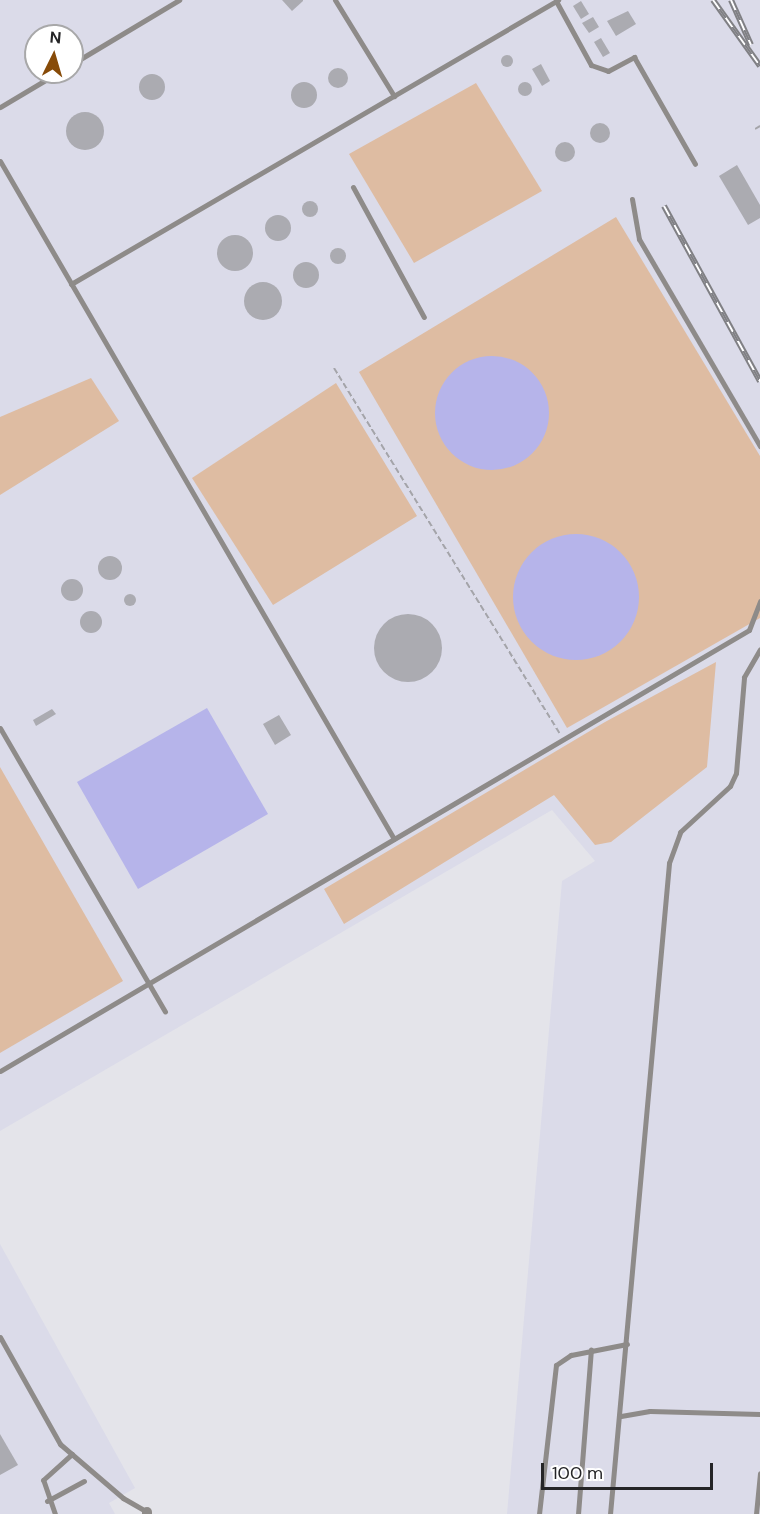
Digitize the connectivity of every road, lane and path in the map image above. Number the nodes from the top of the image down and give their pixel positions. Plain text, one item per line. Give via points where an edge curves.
1 (179, 0) edge
2 (335, 0) edge
3 (557, 1) edge
4 (84, 57) edge
5 (39, 84) edge
6 (394, 96) junction
7 (0, 107) edge
8 (760, 126) edge
9 (755, 129) dead end
10 (0, 161) edge
11 (695, 164) dead end
12 (353, 187) dead end
13 (632, 199) dead end
14 (71, 284) junction
15 (424, 317) dead end
16 (334, 368) dead end
17 (760, 446) edge
18 (760, 601) edge
19 (760, 649) edge
20 (0, 728) edge
21 (563, 741) junction
22 (394, 839) junction
23 (150, 986) junction
24 (165, 1012) dead end
25 (0, 1071) edge
26 (0, 1337) edge
27 (627, 1344) junction
28 (591, 1350) junction
29 (760, 1414) edge
30 (621, 1416) junction
31 (72, 1454) junction
32 (760, 1473) edge
33 (84, 1481) dead end
34 (47, 1501) junction
35 (147, 1513) edge
36 (55, 1514) edge
37 (539, 1514) edge
38 (578, 1514) edge
39 (610, 1514) edge
40 (756, 1514) edge

1 - 4 lane
2 - 6 lane
3 - 6 lane
3 - 11 lane via 591,66 608,71 634,57
5 - 7 lane
6 - 14 lane
8 - 9 path
10 - 14 lane
12 - 15 lane
13 - 17 lane via 639,239
14 - 22 lane
16 - 21 path
18 - 21 lane via 749,630
19 - 27 lane via 744,677 736,773 730,786 680,832 670,854
20 - 23 lane
21 - 22 lane
22 - 23 lane
23 - 24 lane
23 - 25 lane
26 - 31 lane via 60,1444
27 - 28 lane
27 - 30 lane
28 - 37 lane via 556,1365 551,1376
28 - 38 lane
29 - 30 lane via 650,1411
30 - 39 lane
31 - 34 lane via 43,1480
31 - 35 lane via 123,1498
32 - 40 lane
33 - 34 lane
34 - 36 lane

